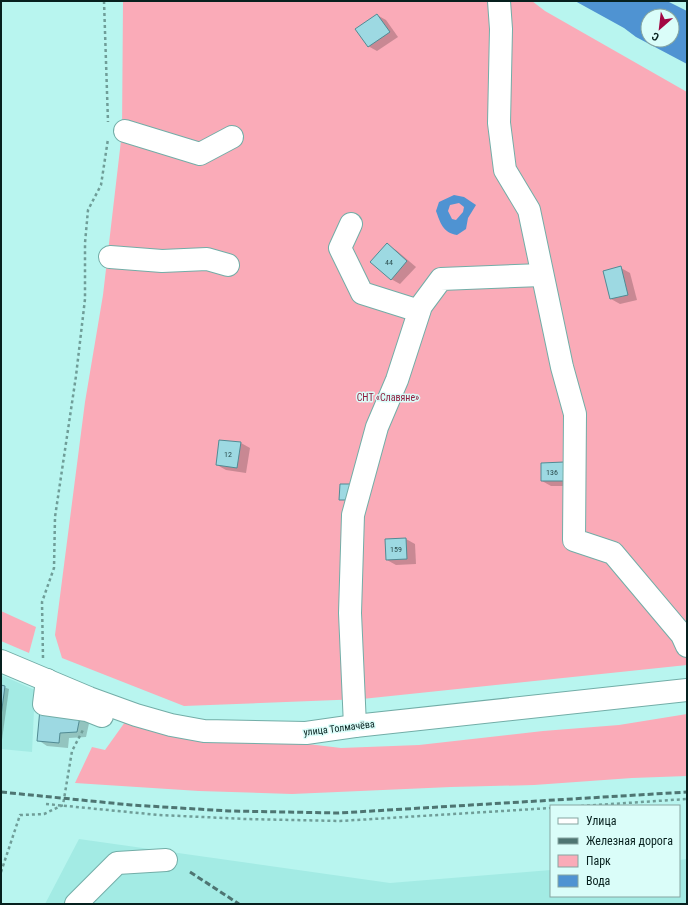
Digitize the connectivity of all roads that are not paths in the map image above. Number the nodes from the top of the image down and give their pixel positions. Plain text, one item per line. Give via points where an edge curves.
1 (499, 1) edge
2 (114, 130) road end
3 (232, 137) dead end
4 (351, 224) dead end
5 (110, 257) dead end
6 (228, 265) dead end
7 (542, 275) junction
8 (419, 311) junction
9 (687, 646) edge
10 (1, 661) edge
11 (41, 678) junction
12 (687, 690) edge
13 (118, 722) dead end
14 (355, 726) junction
15 (166, 860) dead end
16 (76, 904) edge

1 - 7 street via 499,124 505,170 529,210
2 - 3 street via 200,154
4 - 8 street via 340,248 362,293
5 - 6 street via 162,261 207,259
7 - 8 street via 441,279
7 - 9 street via 575,414 574,540 613,553 682,635
8 - 14 street via 397,380 378,427 353,515 350,612
10 - 11 street, улица Толмачёва
11 - 13 street via 44,704 87,710
11 - 14 street, улица Толмачёва via 136,716 204,731 306,733
12 - 14 street, улица Толмачёва
15 - 16 street via 117,863

